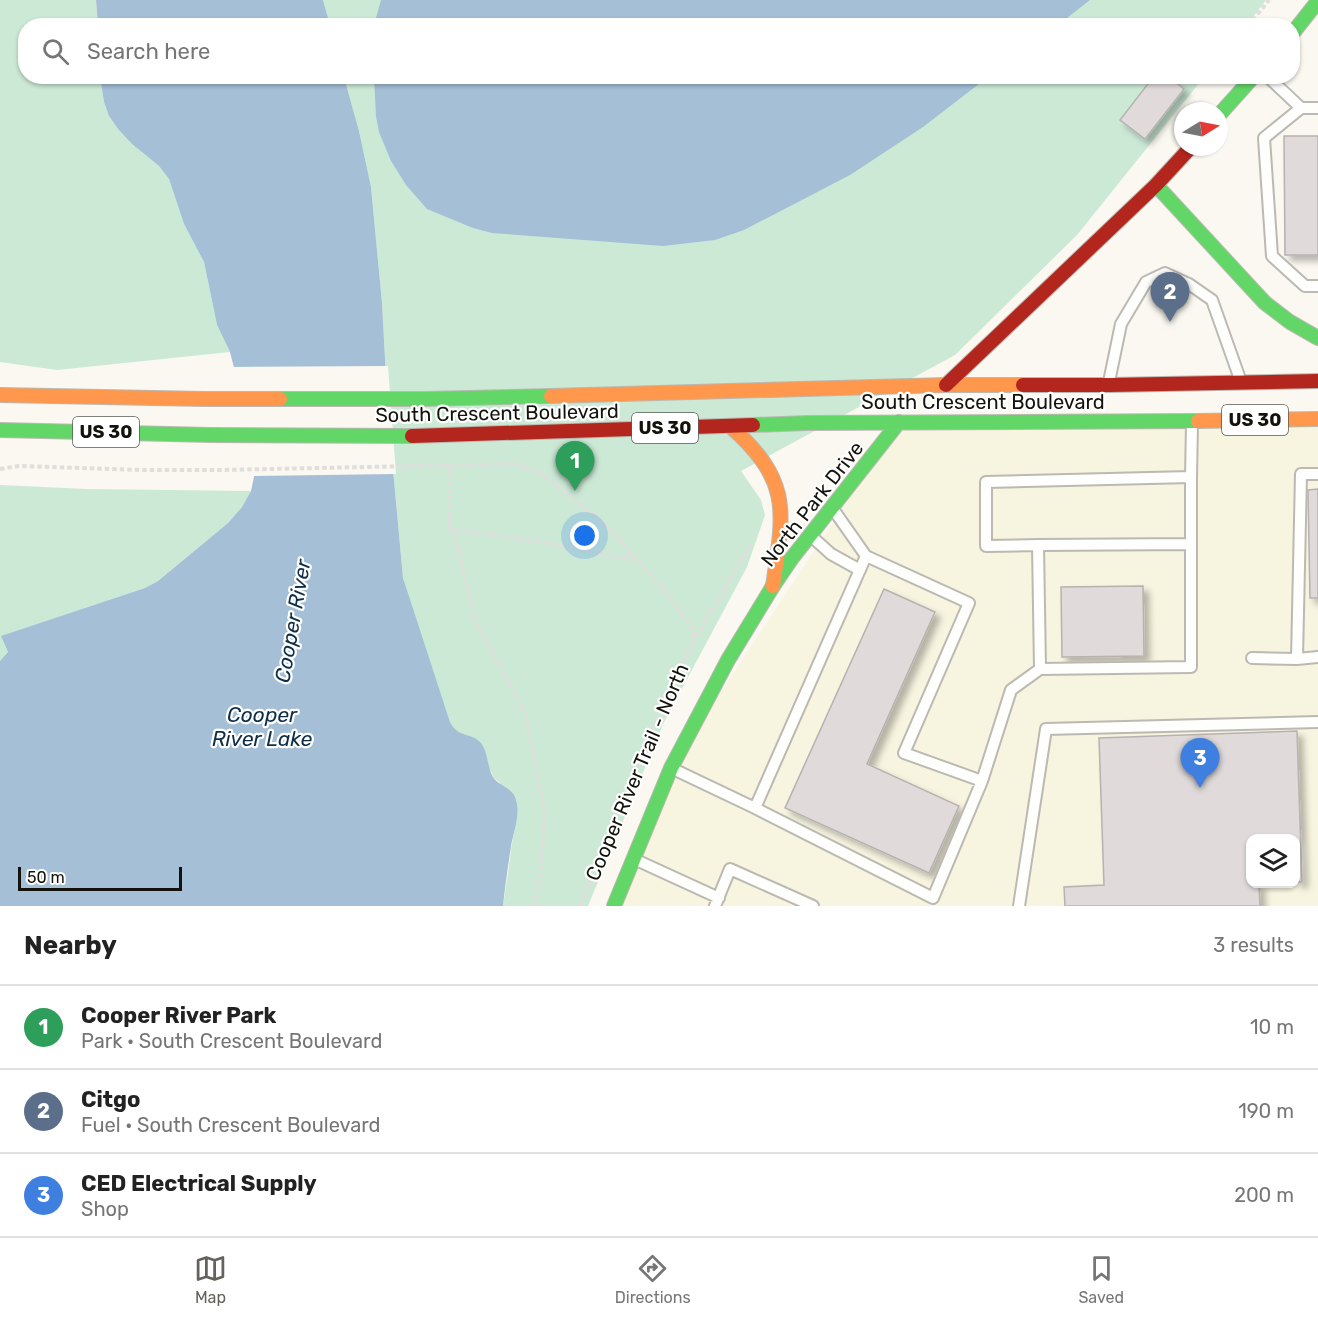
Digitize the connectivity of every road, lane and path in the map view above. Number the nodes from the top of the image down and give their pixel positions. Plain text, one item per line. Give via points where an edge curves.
1 (1269, 0) edge
2 (1318, 1) edge
3 (1254, 18) edge
4 (1300, 25) edge
5 (1247, 84) edge
6 (1276, 84) edge
7 (1228, 106) edge
8 (1301, 108) junction
9 (1318, 108) edge
10 (1183, 156) edge
11 (1156, 185) junction
12 (1318, 286) edge
13 (1318, 338) edge
14 (1318, 381) edge
15 (1241, 382) junction
16 (946, 385) junction
17 (1109, 385) junction
18 (0, 396) edge
19 (1318, 418) edge
20 (1192, 421) junction
21 (899, 422) junction
22 (730, 426) junction
23 (0, 430) edge
24 (449, 466) junction
25 (0, 469) edge
26 (1318, 474) edge
27 (1191, 477) junction
28 (832, 508) junction
29 (454, 530) junction
30 (757, 535) dead end
31 (810, 535) junction
32 (1191, 544) junction
33 (1038, 545) junction
34 (866, 556) junction
35 (637, 560) junction
36 (860, 570) junction
37 (773, 586) junction
38 (695, 638) junction
39 (1318, 657) edge
40 (1252, 658) dead end
41 (1297, 659) junction
42 (1040, 669) junction
43 (1318, 722) edge
44 (671, 768) junction
45 (982, 781) junction
46 (755, 808) junction
47 (633, 858) junction
48 (717, 902) edge
49 (535, 906) edge
50 (580, 906) edge
51 (614, 906) edge
52 (813, 906) edge
53 (1019, 906) edge

1 - 3 path
2 - 4 main road
5 - 7 main road
6 - 8 lane
8 - 9 lane
8 - 12 lane via 1264,138 1272,256 1305,286
10 - 11 main road, North Park Drive
11 - 13 main road via 1266,303 1284,319
11 - 16 main road, North Park Drive
14 - 15 main road, South Crescent Boulevard / US 30
15 - 17 main road, South Crescent Boulevard / US 30
15 - 17 lane via 1212,300 1165,273 1146,282 1121,324
16 - 17 main road, South Crescent Boulevard / US 30
16 - 18 main road, South Crescent Boulevard / US 30 via 425,399
16 - 21 main road, North Park Drive
19 - 20 main road, South Crescent Boulevard / US 30
20 - 21 main road, South Crescent Boulevard / US 30
20 - 27 lane
21 - 22 main road, South Crescent Boulevard / US 30
21 - 28 main road, North Park Drive
22 - 23 main road, South Crescent Boulevard / US 30 via 432,436
22 - 37 main road via 750,442 771,472 779,497 781,527
24 - 25 path, Cooper River Trail - North
24 - 29 path via 449,529
24 - 35 path, Cooper River Trail - North via 516,464 543,474 610,529
26 - 41 lane via 1301,474
27 - 32 lane
27 - 33 lane via 986,482 986,546
28 - 31 main road, North Park Drive
28 - 34 lane
29 - 35 path
29 - 49 path via 474,618 525,713 545,813
30 - 38 path, Cooper River Trail - North
31 - 36 lane via 831,554
31 - 37 main road, North Park Drive
32 - 33 lane
32 - 42 lane via 1191,667
33 - 42 lane
34 - 36 lane
34 - 45 lane via 969,603 904,753
35 - 38 path, Cooper River Trail - North via 690,624
36 - 46 lane
37 - 44 main road, North Park Drive via 728,660
38 - 50 path, Cooper River Trail - North
39 - 41 lane
40 - 41 lane
42 - 45 lane via 1011,690
43 - 53 lane via 1046,729
44 - 46 lane
44 - 47 main road, North Park Drive
45 - 46 lane via 933,898
47 - 48 lane
47 - 51 main road, North Park Drive
48 - 52 lane via 730,869

